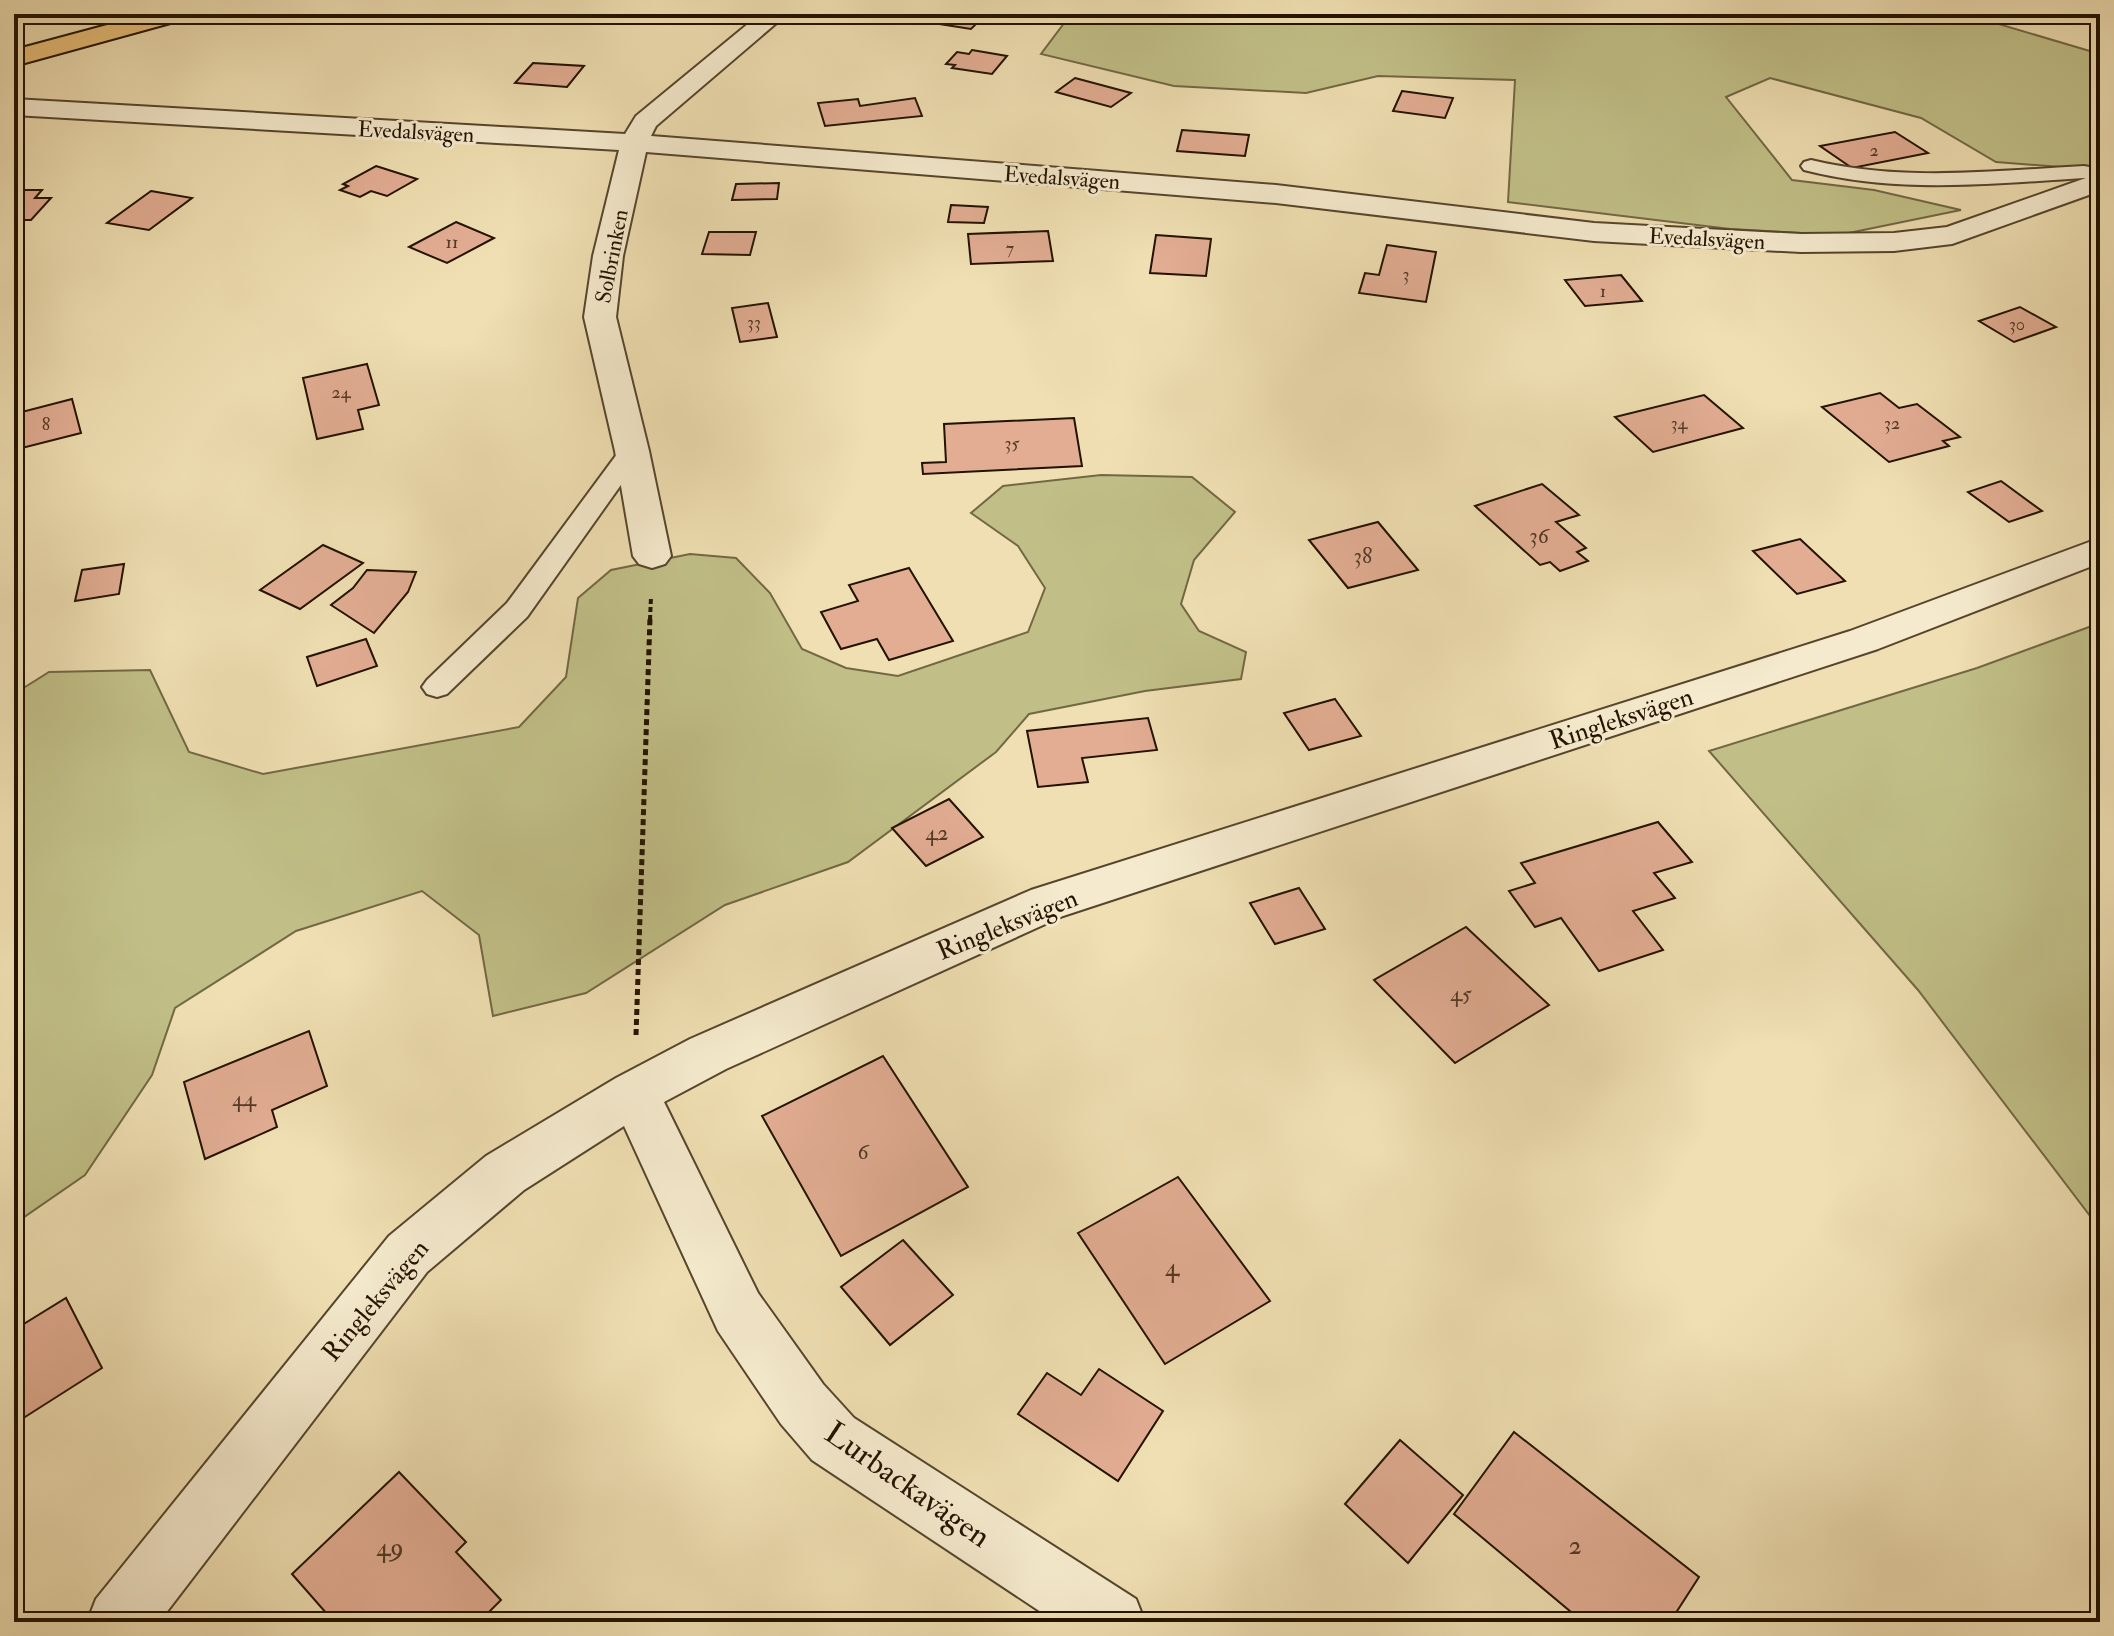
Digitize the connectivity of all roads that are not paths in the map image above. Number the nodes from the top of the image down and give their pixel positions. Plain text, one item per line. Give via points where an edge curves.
1 (176, 14) edge
2 (775, 14) edge
3 (14, 58) edge
4 (14, 107) edge
5 (634, 143) junction
6 (1811, 166) dead end
7 (2100, 178) edge
8 (632, 451) junction
9 (2100, 550) edge
10 (652, 556) road end
11 (437, 687) dead end
12 (634, 1093) junction
13 (119, 1622) edge
14 (1113, 1622) edge

1 - 3 highway
2 - 5 street, Solbrinken via 645,122
4 - 5 street, Evedalsvägen
5 - 7 street, Evedalsvägen via 1276,194 1594,232 1801,243 1952,235
5 - 8 street, Solbrinken via 600,317
6 - 7 lane via 1847,176 1920,179 2084,172
8 - 10 street, Solbrinken
8 - 11 lane via 517,610
9 - 12 street, Ringleksvägen via 1864,640 1047,903 708,1054
12 - 13 street, Ringleksvägen via 505,1173 408,1254
12 - 14 street, Lurbackavägen via 738,1312 833,1439

